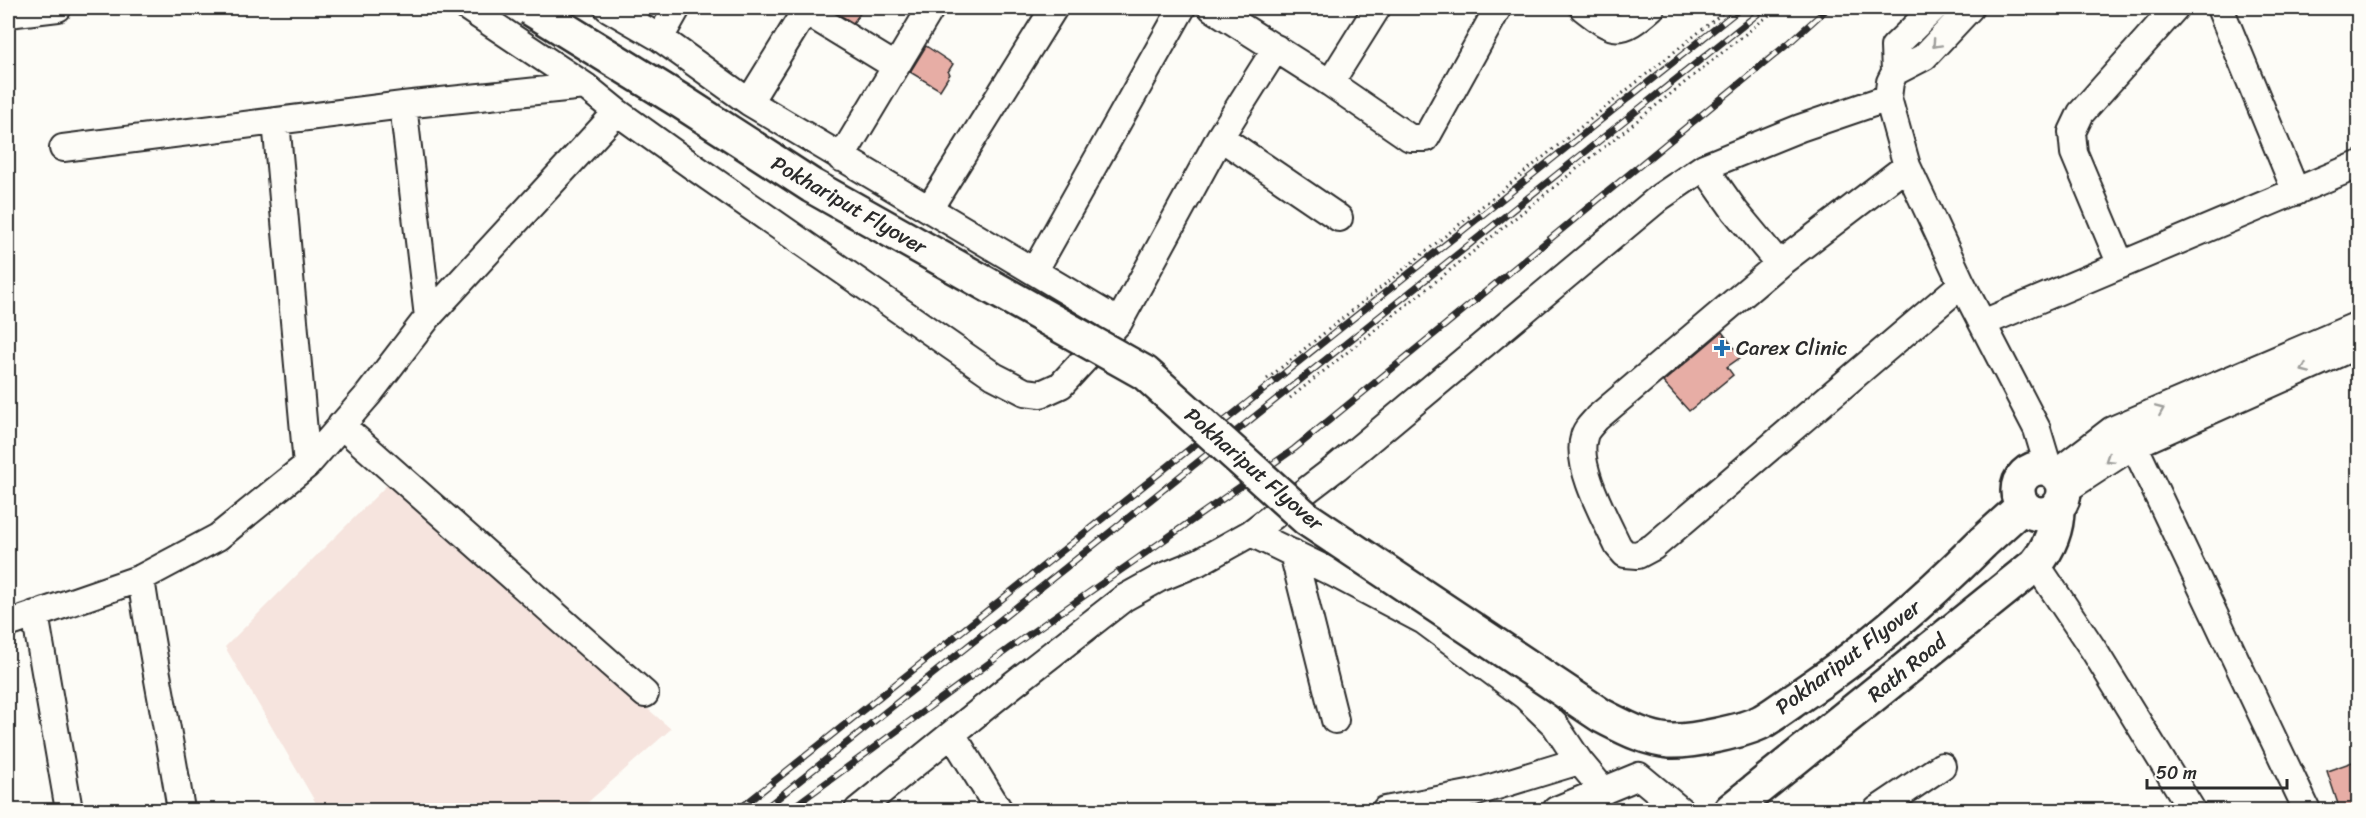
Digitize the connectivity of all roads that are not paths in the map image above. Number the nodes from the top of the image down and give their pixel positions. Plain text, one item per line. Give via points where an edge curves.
1 (58, 8) edge
2 (468, 8) edge
3 (530, 8) edge
4 (608, 8) edge
5 (677, 8) edge
6 (931, 8) edge
7 (1054, 8) edge
8 (1182, 8) edge
9 (1212, 8) edge
10 (1377, 8) edge
11 (1498, 8) edge
12 (1583, 8) edge
13 (1651, 8) edge
14 (1934, 8) edge
15 (1970, 8) edge
16 (2175, 8) edge
17 (2220, 8) edge
18 (806, 9) edge
19 (8, 14) edge
20 (1242, 15) edge
21 (660, 38) junction
22 (1276, 48) junction
23 (895, 66) junction
24 (1895, 72) junction
25 (1330, 83) junction
26 (585, 86) junction
27 (1888, 98) junction
28 (749, 102) junction
29 (403, 105) junction
30 (617, 112) junction
31 (276, 122) junction
32 (1220, 137) junction
33 (63, 148) dead end
34 (841, 158) junction
35 (2358, 165) edge
36 (1907, 166) junction
37 (1704, 167) junction
38 (2296, 192) junction
39 (929, 209) junction
40 (1339, 218) dead end
41 (1779, 264) junction
42 (2121, 265) junction
43 (1035, 270) junction
44 (1962, 284) junction
45 (428, 317) junction
46 (1119, 322) junction
47 (1983, 323) junction
48 (2358, 325) edge
49 (2358, 345) edge
50 (341, 425) junction
51 (2134, 444) junction
52 (307, 465) junction
53 (2057, 485) junction
54 (2023, 506) junction
55 (1251, 533) junction
56 (1293, 553) junction
57 (2036, 564) junction
58 (141, 578) junction
59 (35, 614) junction
60 (8, 624) edge
61 (645, 694) dead end
62 (1335, 720) dead end
63 (952, 734) junction
64 (1579, 760) junction
65 (1942, 766) dead end
66 (1604, 791) junction
67 (69, 810) edge
68 (181, 810) edge
69 (858, 810) edge
70 (999, 810) edge
71 (1385, 810) edge
72 (1556, 810) edge
73 (1680, 810) edge
74 (1731, 810) edge
75 (1877, 810) edge
76 (2192, 810) edge
77 (2307, 810) edge

1 - 19 street
2 - 26 street
3 - 54 main road, Pokhariput Flyover, bridge via 812,186 1145,373 1307,519 1602,716 1637,734 1671,741 1719,735 1761,722 1885,633
4 - 21 street
5 - 21 street
6 - 23 street
7 - 39 street
8 - 43 street
9 - 20 street
10 - 25 street
11 - 25 street via 1426,138 1410,138
12 - 13 street via 1610,27 1621,27 1633,23
14 - 24 street via 1894,47
15 -> 24 street via 1924,57
16 - 42 street via 2081,113 2072,132 2074,153
17 - 38 street
18 - 23 street
18 - 28 street
20 - 22 street
21 - 28 street
22 - 25 street
22 - 32 street
23 - 34 street
24 - 27 street
26 - 29 street
26 - 30 street
27 - 36 street
27 - 37 street
28 - 34 street
29 - 31 street
29 - 45 street
30 - 45 street
30 - 46 street via 994,376 1025,392 1041,394 1061,385
31 - 33 street
31 - 52 street
32 - 40 street
32 - 46 street
34 - 39 street
35 - 38 street
36 - 41 street
36 - 44 street
37 - 41 street
37 - 55 street via 1660,197 1337,467
38 - 42 street
39 - 43 street
41 - 44 street via 1597,418 1584,436 1582,454 1588,478 1624,554 1638,555 1653,547
42 - 47 street
43 - 46 street
44 - 47 street
45 - 50 street
47 - 53 street via 2037,429
53 -> 48 street via 2089,446 2112,430
49 -> 51 street
50 - 52 street
50 - 61 street
51 -> 53 street
51 - 77 street
52 - 58 street via 218,537
53 - 54 main road via 2043,514
53 - 54 main road via 2033,469 2021,478 2017,492
53 - 57 main road, Rath Road via 2055,532
55 - 56 street
55 - 63 street via 1124,598
56 - 62 street
56 - 64 street via 1424,621 1525,696 1555,725
57 - 74 main road, Rath Road
57 - 76 street
58 - 59 street
58 - 68 street
59 - 60 street
59 - 67 street
63 - 69 street
63 - 70 street
64 - 66 street
64 - 71 street via 1474,793
65 - 75 street
66 - 72 street
66 - 73 street via 1639,776

